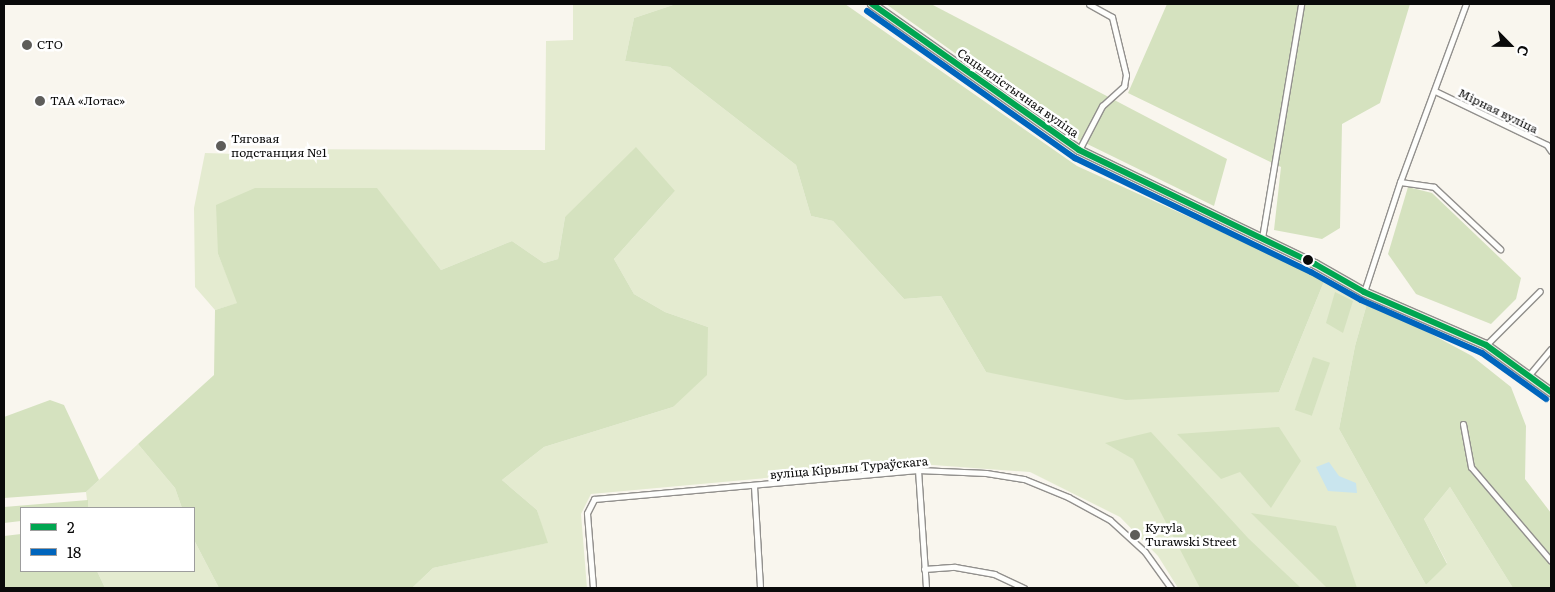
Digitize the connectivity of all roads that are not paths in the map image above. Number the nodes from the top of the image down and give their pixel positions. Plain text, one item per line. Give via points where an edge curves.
1 (872, 4) edge
2 (1089, 4) edge
3 (1301, 4) edge
4 (1466, 4) edge
5 (1435, 91) junction
6 (1079, 150) junction
7 (1551, 151) edge
8 (1400, 182) junction
9 (1262, 238) junction
10 (1500, 249) dead end
11 (1540, 291) dead end
12 (1364, 292) junction
13 (1486, 346) junction
14 (1551, 348) edge
15 (1529, 375) junction
16 (1551, 392) edge
17 (1463, 424) dead end
18 (918, 470) junction
19 (754, 486) junction
20 (1551, 561) edge
21 (924, 569) junction
22 (593, 588) edge
23 (760, 588) edge
24 (926, 588) edge
25 (1024, 588) edge
26 (1171, 588) edge

1 - 6 main road, Сацыялістычная вуліца
2 - 6 street, Сацыялістычная вуліца via 1112,17 1126,75 1124,86 1102,106
3 - 9 street
4 - 5 street
5 - 7 street, Мірная вуліца via 1547,145
5 - 8 street
6 - 9 main road, Сацыялістычная вуліца
8 - 10 street via 1434,186
8 - 12 street
9 - 12 main road, Сацыялістычная вуліца
11 - 13 street
12 - 13 main road, Сацыялістычная вуліца
13 - 15 main road, Сацыялістычная вуліца
14 - 15 street
15 - 16 main road, Сацыялістычная вуліца
17 - 20 street via 1471,467
18 - 19 street, вуліца Кірылы Тураўскага
18 - 21 street
18 - 26 street, вуліца Кірылы Тураўскага via 986,473 1024,479 1068,497 1110,520 1145,552
19 - 22 street, вуліца Кірылы Тураўскага via 594,499 587,513
19 - 23 street
21 - 24 street
21 - 25 street via 955,567 994,574

